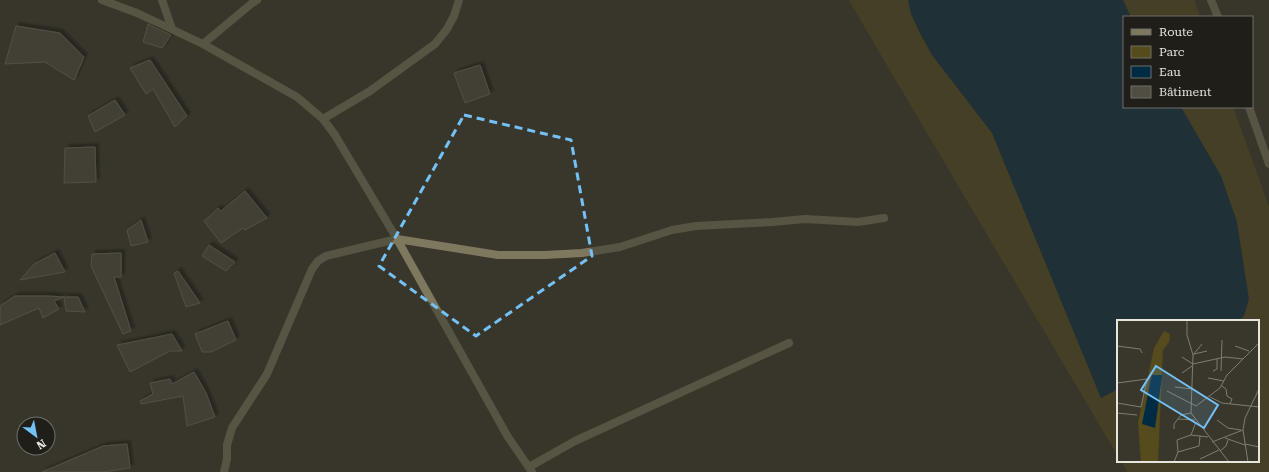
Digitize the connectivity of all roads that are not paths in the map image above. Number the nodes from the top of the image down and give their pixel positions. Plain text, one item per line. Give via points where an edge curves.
1 (102, 0) edge
2 (162, 0) edge
3 (257, 0) edge
4 (459, 0) edge
5 (1211, 0) edge
6 (1218, 16) edge
7 (172, 29) junction
8 (203, 44) junction
9 (1249, 108) edge
10 (323, 119) junction
11 (1269, 164) edge
12 (884, 218) dead end
13 (397, 239) junction
14 (789, 343) dead end
15 (530, 469) edge
16 (224, 472) edge

1 - 7 street
2 - 7 street
3 - 8 street
4 - 10 street via 447,29 435,44 370,91
5 - 6 street
7 - 8 street
8 - 10 street via 297,97
9 - 11 street
10 - 13 street
12 - 13 street via 858,222 805,219 696,226 672,230 620,247 544,255 498,255
13 - 15 street via 508,437
13 - 16 street via 326,256 312,269 267,374 232,428
14 - 15 street via 575,441

